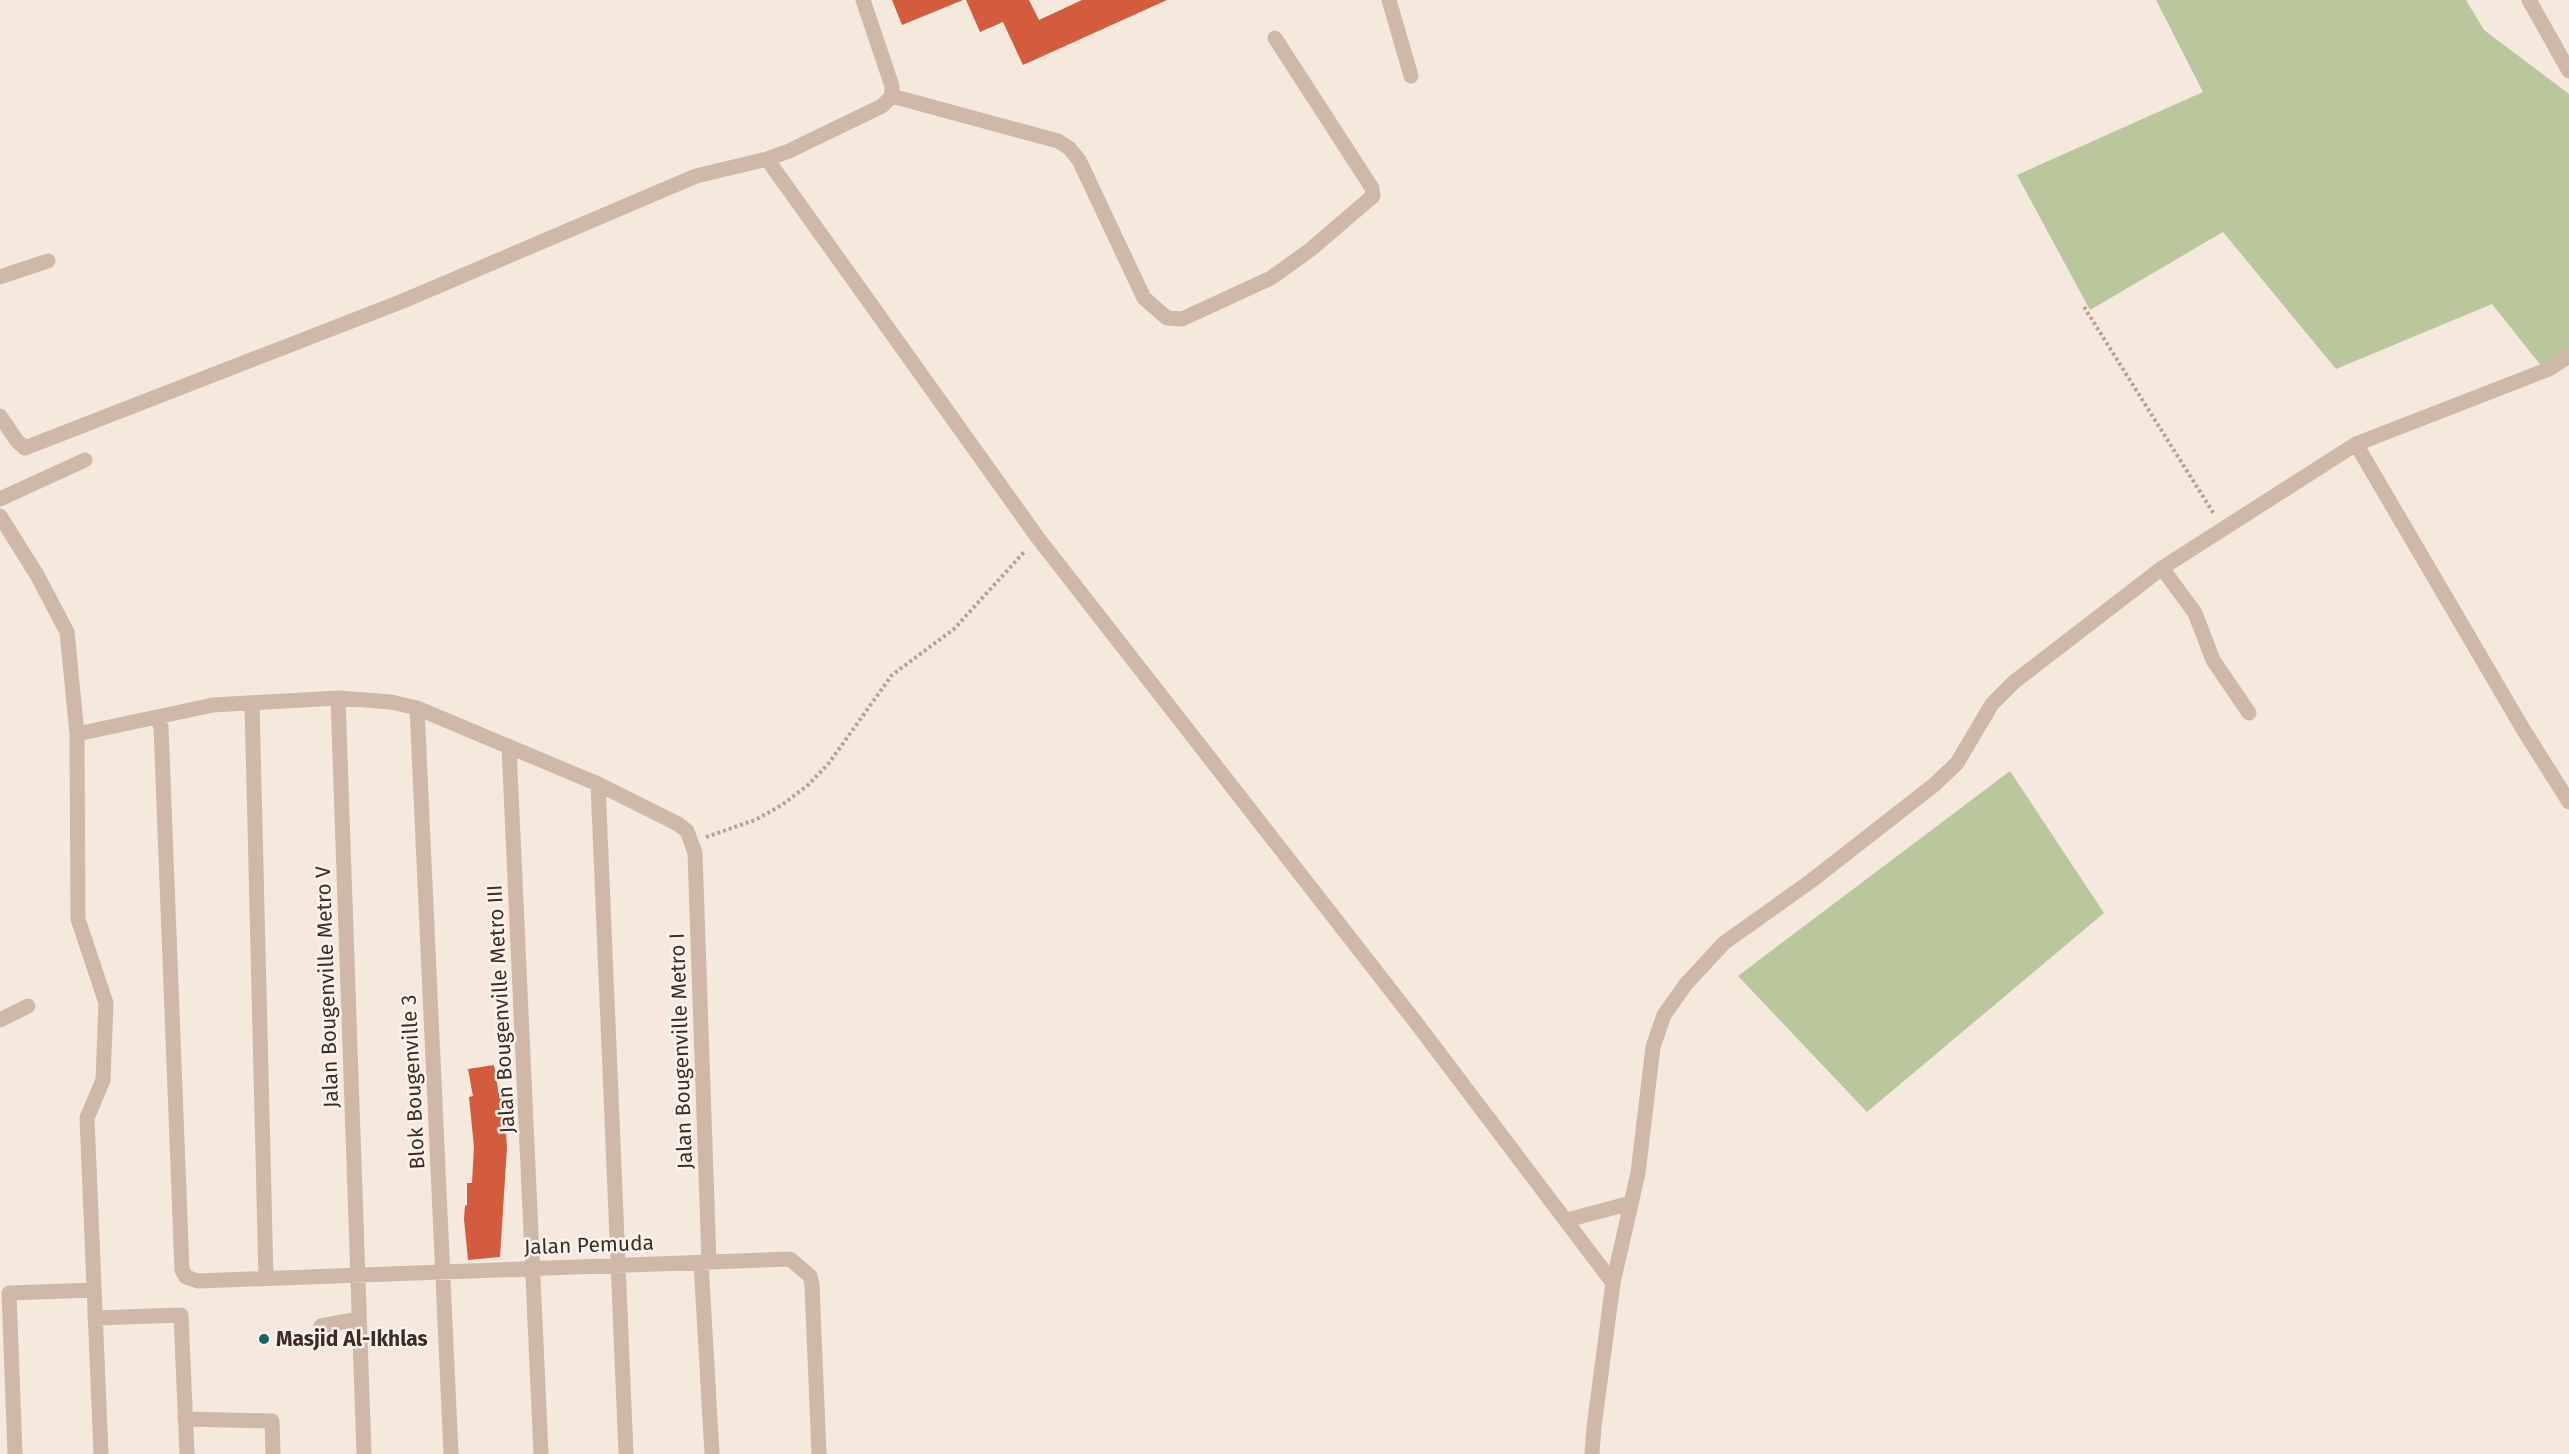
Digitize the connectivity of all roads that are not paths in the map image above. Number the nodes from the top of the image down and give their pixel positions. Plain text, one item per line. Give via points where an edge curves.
1 (863, 0) edge
2 (1389, 0) edge
3 (2529, 0) edge
4 (1275, 38) dead end
5 (2566, 61) edge
6 (1411, 76) dead end
7 (892, 96) junction
8 (767, 159) junction
9 (48, 261) dead end
10 (0, 277) edge
11 (2569, 356) edge
12 (0, 416) edge
13 (2356, 444) junction
14 (85, 459) dead end
15 (0, 499) edge
16 (0, 516) edge
17 (2162, 568) junction
18 (338, 699) junction
19 (252, 702) junction
20 (417, 708) junction
21 (2249, 713) dead end
22 (157, 717) junction
23 (77, 734) junction
24 (509, 747) junction
25 (598, 784) junction
26 (2569, 802) edge
27 (28, 1006) dead end
28 (0, 1020) edge
29 (1631, 1203) junction
30 (1567, 1220) junction
31 (705, 1262) junction
32 (618, 1265) junction
33 (534, 1268) junction
34 (443, 1271) junction
35 (358, 1275) junction
36 (266, 1278) junction
37 (1612, 1283) junction
38 (94, 1290) junction
39 (95, 1318) junction
40 (359, 1319) junction
41 (321, 1326) dead end
42 (185, 1419) junction
43 (15, 1454) edge
44 (101, 1454) edge
45 (187, 1454) edge
46 (273, 1454) edge
47 (364, 1454) edge
48 (451, 1454) edge
49 (541, 1454) edge
50 (626, 1454) edge
51 (712, 1454) edge
52 (819, 1454) edge
53 (1592, 1454) edge

1 - 7 street
2 - 6 street
3 - 5 street
4 - 7 street via 1372,188 1373,196 1311,250 1271,278 1182,319 1167,318 1144,298 1079,160 1069,148 1058,141
7 - 8 street via 882,106
8 - 12 street via 696,176 403,301 26,448
8 - 30 street via 1038,538
9 - 10 street
11 - 13 street via 2550,369
13 - 17 street
13 - 26 street
14 - 15 street
16 - 23 street via 67,632
17 - 21 street via 2195,613 2213,660
17 - 29 street via 2014,682 1992,704 1957,763 1934,785 1724,943 1686,984 1664,1015 1653,1047
18 - 19 street
18 - 20 street via 392,702
18 - 35 street, Jalan Bougenville Metro V
19 - 22 street via 213,705
19 - 36 street
20 - 24 street
20 - 34 street, Blok Bougenville 3
22 - 23 street
22 - 36 street, Jalan Pemuda via 161,728 182,1270 186,1277 198,1281
23 - 38 street via 78,919 106,1003 103,1080 87,1118
24 - 25 street
24 - 33 street, Jalan Bougenville Metro III
25 - 31 street, Jalan Bougenville Metro I via 678,824 687,831 695,853
25 - 32 street
27 - 28 street
29 - 30 street
29 - 37 street
30 - 37 street
31 - 32 street, Jalan Pemuda
31 - 51 street, Jalan Bougenville Metro I
31 - 52 street, Jalan Pemuda via 790,1259 810,1276
32 - 33 street, Jalan Pemuda
32 - 50 street
33 - 34 street, Jalan Pemuda
33 - 49 street, Jalan Bougenville Metro III
34 - 35 street, Jalan Pemuda
34 - 48 street, Blok Bougenville 3
35 - 36 street, Jalan Pemuda
35 - 40 street, Jalan Bougenville Metro V
37 - 53 street
38 - 39 street
38 - 43 street via 9,1293
39 - 42 street via 181,1316
39 - 44 street
40 - 41 street
40 - 47 street, Jalan Bougenville Metro V
42 - 45 street
42 - 46 street via 272,1421

